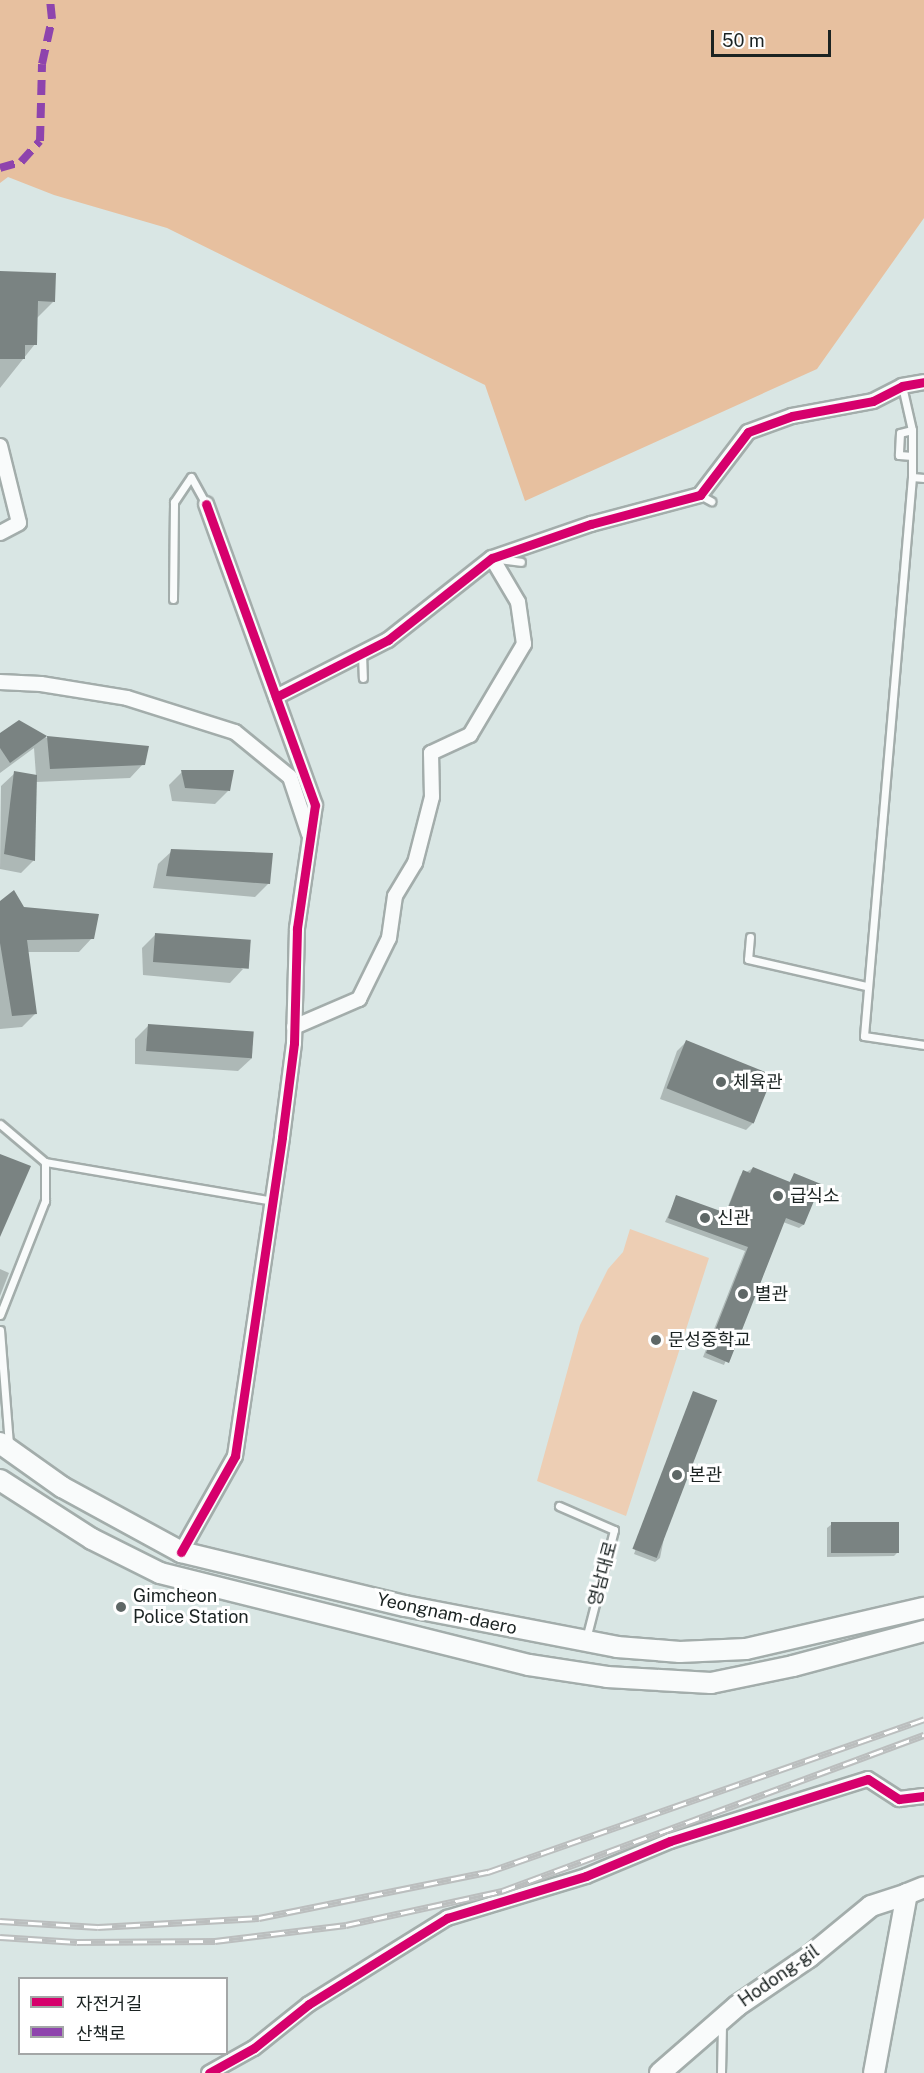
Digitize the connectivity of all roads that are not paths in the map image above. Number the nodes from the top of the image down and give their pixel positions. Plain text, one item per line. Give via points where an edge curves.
1 (924, 382) edge
2 (902, 386) junction
3 (912, 430) junction
4 (0, 446) edge
5 (912, 456) junction
6 (912, 477) junction
7 (924, 478) edge
8 (206, 504) joint
9 (0, 533) edge
10 (492, 558) junction
11 (520, 562) dead end
12 (173, 599) dead end
13 (362, 653) junction
14 (363, 678) dead end
15 (0, 682) edge
16 (276, 696) junction
17 (310, 838) junction
18 (750, 937) dead end
19 (866, 986) junction
20 (294, 1027) junction
21 (924, 1045) edge
22 (0, 1124) edge
23 (45, 1162) junction
24 (273, 1202) junction
25 (0, 1315) edge
26 (0, 1330) edge
27 (4, 1446) edge
28 (0, 1480) edge
29 (559, 1506) dead end
30 (181, 1552) junction
31 (924, 1608) edge
32 (924, 1631) edge
33 (924, 1638) edge
34 (585, 1641) junction
35 (857, 1650) junction
36 (924, 1796) edge
37 (916, 1890) edge
38 (722, 2019) junction
39 (209, 2073) edge
40 (660, 2073) edge
41 (720, 2073) edge
42 (874, 2073) edge

1 - 2 street
2 - 3 lane
2 - 10 street via 873,401 792,416 748,432 705,498 591,524
3 - 5 lane
3 - 5 lane via 900,433 899,454
4 - 9 street via 19,523
5 - 6 lane
6 - 7 lane
6 - 19 lane
8 - 12 lane via 191,477 174,502
8 - 16 street
10 - 11 lane
10 - 13 street via 388,640
10 - 20 street via 518,603 524,644 470,735 431,753 432,797 415,863 395,896 389,938 359,999
13 - 14 lane
13 - 16 street
15 - 17 street via 41,684 127,698 234,732 290,777
16 - 17 street via 315,805
17 - 20 street via 297,928
18 - 19 lane via 748,959
19 - 21 lane via 864,1036
20 - 24 street
22 - 23 lane
23 - 24 lane
23 - 25 lane via 45,1201
24 - 30 street via 235,1456
26 - 27 lane
27 - 30 main road, Yeongnam-daero via 62,1486
28 - 35 main road, Yeongnam-daero via 83,1534 160,1573 529,1665 630,1680 711,1683
29 - 34 lane, 영남대로 via 614,1530
30 - 34 main road, Yeongnam-daero via 393,1604
31 - 34 main road, Yeongnam-daero via 746,1649 680,1652
32 - 35 main road, Yeongnam-daero
33 - 35 main road, Yeongnam-daero
36 - 39 street via 899,1799 868,1779 669,1841 586,1876 447,1918 309,2004 254,2048
37 - 38 main road, Hodong-gil via 871,1906
37 - 42 main road
38 - 40 main road, Hodong-gil
38 - 41 lane

